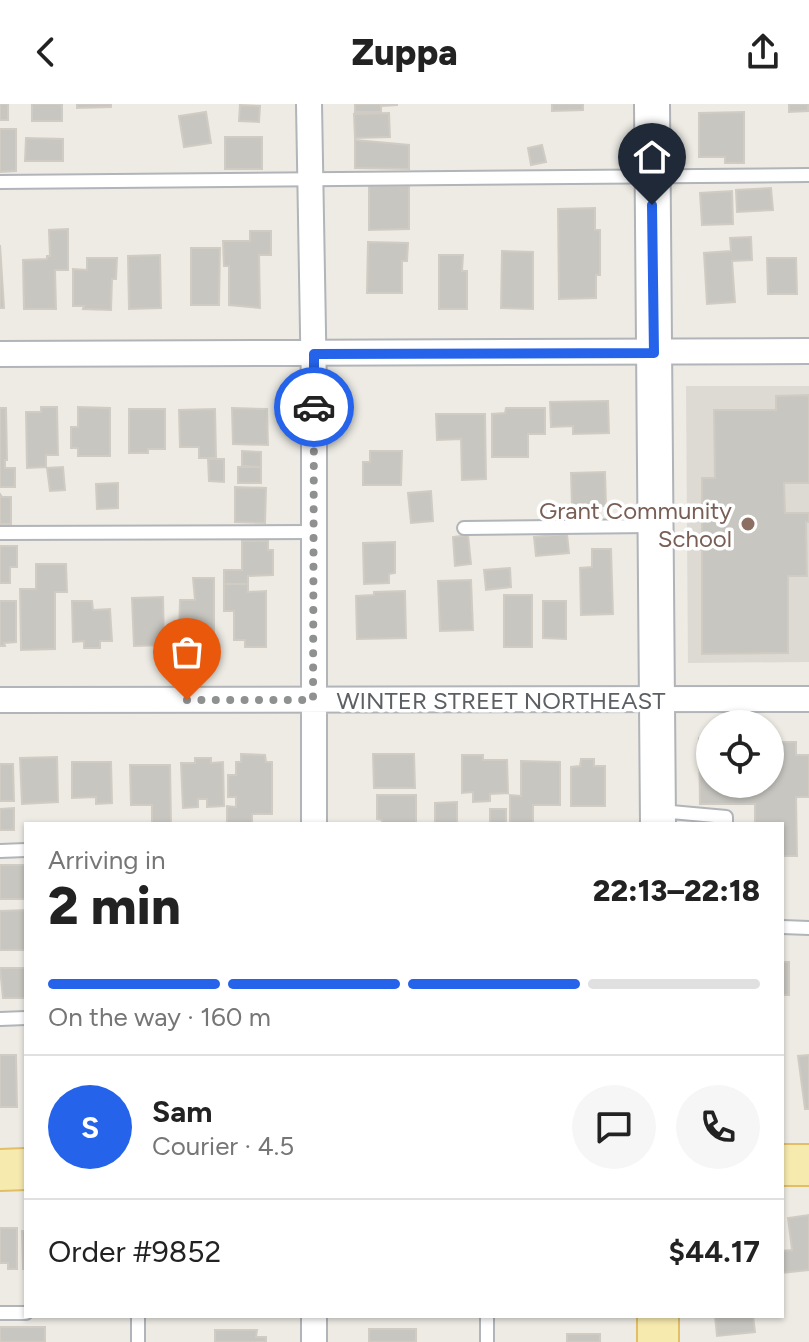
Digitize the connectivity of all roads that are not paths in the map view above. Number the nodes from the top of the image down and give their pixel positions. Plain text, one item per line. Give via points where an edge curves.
1 (309, 104) edge
2 (652, 104) edge
3 (652, 175) junction
4 (809, 175) edge
5 (310, 177) junction
6 (0, 182) edge
7 (809, 351) edge
8 (654, 353) junction
9 (0, 354) edge
10 (314, 354) junction
11 (656, 526) junction
12 (464, 528) dead end
13 (314, 532) junction
14 (0, 533) edge
15 (657, 699) junction
16 (809, 699) edge
17 (0, 700) edge
18 (313, 700) junction
19 (658, 818) edge
20 (314, 822) edge
21 (726, 822) edge
22 (24, 850) edge
23 (0, 851) edge
24 (784, 927) edge
25 (809, 928) edge
26 (24, 1018) edge
27 (0, 1019) edge
28 (784, 1165) edge
29 (809, 1165) edge
30 (24, 1169) edge
31 (0, 1170) edge
32 (0, 1313) edge
33 (24, 1313) edge
34 (138, 1318) edge
35 (314, 1318) edge
36 (487, 1318) edge
37 (658, 1318) edge
38 (138, 1342) edge
39 (314, 1342) edge
40 (487, 1342) edge
41 (658, 1342) edge

1 - 5 street
2 - 3 main road
3 - 4 lane
3 - 5 lane
3 - 8 main road
5 - 6 lane
5 - 10 street
7 - 8 street
8 - 10 street
8 - 11 main road
9 - 10 street
10 - 13 street
11 - 12 lane
11 - 15 main road
13 - 14 lane
13 - 18 street
15 - 16 street, WINTER STREET NORTHEAST
15 - 18 street, WINTER STREET NORTHEAST
15 - 19 main road
17 - 18 street, WINTER STREET NORTHEAST
18 - 20 street
19 - 21 lane via 726,817
22 - 23 lane
24 - 25 lane
26 - 27 lane
28 - 29 main road
30 - 31 main road
32 - 33 lane
34 - 38 lane
35 - 39 street
36 - 40 lane
37 - 41 main road

